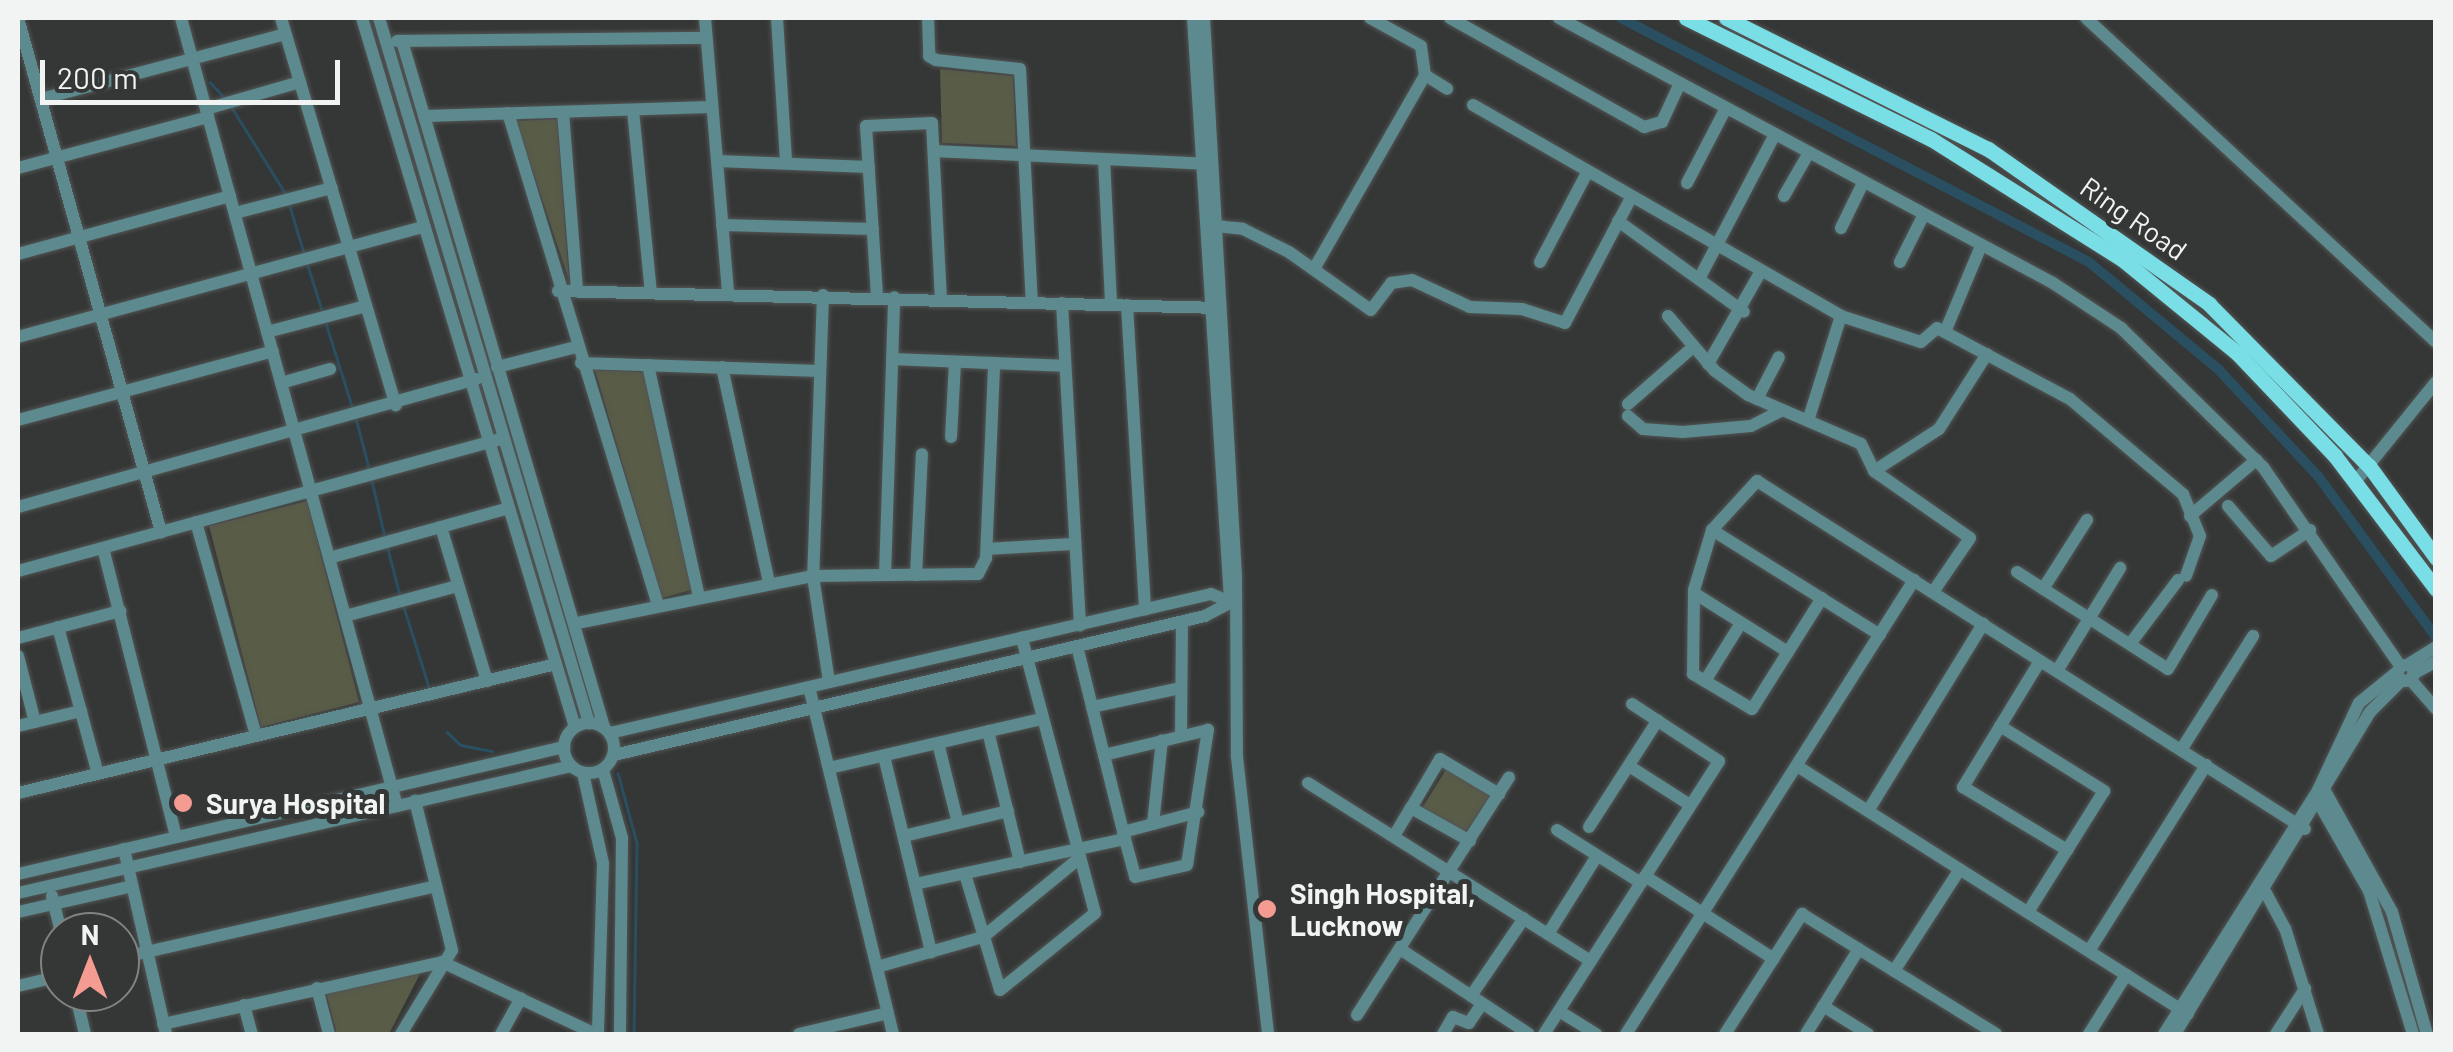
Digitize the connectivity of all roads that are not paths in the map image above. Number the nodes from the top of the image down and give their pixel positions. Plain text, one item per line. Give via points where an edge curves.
1 (18, 18) edge
2 (181, 18) edge
3 (282, 18) edge
4 (362, 18) edge
5 (379, 18) edge
6 (704, 18) edge
7 (777, 18) edge
8 (928, 18) edge
9 (1193, 18) edge
10 (1204, 18) edge
11 (1370, 18) edge
12 (1450, 18) edge
13 (1560, 18) edge
14 (1686, 18) edge
15 (1726, 18) edge
16 (2086, 18) edge
17 (286, 34) junction
18 (706, 38) junction
19 (386, 41) junction
20 (402, 41) junction
21 (370, 46) junction
22 (192, 59) junction
23 (1425, 75) junction
24 (35, 79) junction
25 (300, 82) junction
26 (1680, 82) junction
27 (18, 84) edge
28 (1448, 89) dead end
29 (41, 100) junction
30 (1473, 105) dead end
31 (712, 107) junction
32 (633, 110) junction
33 (1724, 110) junction
34 (564, 112) junction
35 (207, 113) junction
36 (508, 114) junction
37 (424, 116) junction
38 (1773, 138) junction
39 (934, 151) junction
40 (1025, 156) junction
41 (1807, 156) junction
42 (57, 158) junction
43 (1104, 159) junction
44 (717, 161) junction
45 (786, 164) junction
46 (1206, 164) junction
47 (869, 167) junction
48 (18, 168) edge
49 (1586, 172) junction
50 (1687, 183) dead end
51 (1862, 185) junction
52 (332, 188) junction
53 (230, 196) junction
54 (1784, 196) dead end
55 (1631, 198) junction
56 (235, 213) junction
57 (1923, 216) junction
58 (1618, 221) junction
59 (722, 225) junction
60 (424, 226) junction
61 (1216, 226) junction
62 (1841, 228) dead end
63 (872, 229) junction
64 (79, 237) junction
65 (1716, 246) junction
66 (1982, 246) junction
67 (349, 247) junction
68 (18, 254) edge
69 (1540, 262) dead end
70 (1900, 262) dead end
71 (1314, 269) junction
72 (1762, 271) junction
73 (251, 274) junction
74 (1699, 279) junction
75 (558, 291) junction
76 (577, 291) junction
77 (651, 292) junction
78 (728, 293) junction
79 (823, 295) junction
80 (877, 296) junction
81 (894, 297) junction
82 (941, 298) junction
83 (1032, 302) junction
84 (1062, 303) junction
85 (1110, 304) junction
86 (1127, 305) junction
87 (366, 306) junction
88 (1214, 308) junction
89 (1744, 312) junction
90 (100, 315) junction
91 (1668, 316) dead end
92 (1841, 316) junction
93 (267, 332) junction
94 (1945, 332) junction
95 (18, 336) edge
96 (2436, 342) edge
97 (576, 347) junction
98 (1692, 348) junction
99 (272, 352) junction
100 (1987, 354) junction
101 (1779, 357) dead end
102 (892, 360) junction
103 (581, 362) junction
104 (954, 362) junction
105 (994, 364) junction
106 (1708, 364) junction
107 (648, 365) junction
108 (501, 366) junction
109 (1063, 366) junction
110 (722, 368) junction
111 (330, 369) dead end
112 (482, 371) junction
113 (820, 371) junction
114 (2436, 382) edge
115 (281, 383) junction
116 (472, 384) junction
117 (122, 392) junction
118 (1757, 399) junction
119 (396, 405) junction
120 (1780, 411) junction
121 (18, 420) edge
122 (1808, 421) junction
123 (295, 432) junction
124 (951, 437) dead end
125 (496, 440) junction
126 (922, 454) dead end
127 (2256, 460) junction
128 (2370, 466) junction
129 (1874, 471) junction
130 (144, 472) junction
131 (2355, 482) junction
132 (311, 491) junction
133 (18, 506) edge
134 (2228, 506) dead end
135 (509, 508) junction
136 (2190, 516) junction
137 (2087, 520) dead end
138 (196, 522) junction
139 (441, 527) junction
140 (1712, 530) junction
141 (2310, 530) junction
142 (160, 532) junction
143 (1075, 544) junction
144 (102, 548) junction
145 (986, 549) junction
146 (329, 558) junction
147 (2436, 558) edge
148 (2120, 568) dead end
149 (18, 570) edge
150 (2017, 572) dead end
151 (885, 575) junction
152 (916, 575) junction
153 (813, 576) junction
154 (1914, 580) junction
155 (769, 582) junction
156 (458, 586) junction
157 (2043, 589) junction
158 (2436, 589) edge
159 (1933, 592) junction
160 (1694, 593) junction
161 (2212, 595) dead end
162 (699, 596) junction
163 (1822, 598) junction
164 (1231, 602) junction
165 (658, 605) junction
166 (1146, 609) junction
167 (120, 611) junction
168 (345, 616) junction
169 (2090, 618) junction
170 (1182, 622) junction
171 (1741, 623) junction
172 (577, 624) junction
173 (1982, 624) junction
174 (1080, 625) junction
175 (58, 627) junction
176 (1880, 635) junction
177 (2252, 636) dead end
178 (18, 638) edge
179 (1022, 638) junction
180 (2130, 644) junction
181 (1077, 646) junction
182 (1788, 652) junction
183 (18, 656) edge
184 (2433, 656) edge
185 (1026, 658) junction
186 (2040, 660) junction
187 (556, 664) junction
188 (2057, 671) junction
189 (2406, 673) junction
190 (487, 681) junction
191 (1706, 681) junction
192 (829, 682) junction
193 (809, 687) junction
194 (1181, 688) junction
195 (1632, 704) dead end
196 (1092, 707) junction
197 (814, 708) junction
198 (2436, 708) edge
199 (370, 709) junction
200 (81, 711) junction
201 (1041, 719) junction
202 (1658, 720) junction
203 (35, 722) junction
204 (589, 723) junction
205 (18, 726) edge
206 (2000, 726) junction
207 (574, 727) junction
208 (607, 730) junction
209 (988, 732) junction
210 (1181, 734) junction
211 (256, 736) junction
212 (1162, 740) junction
213 (938, 744) junction
214 (564, 746) junction
215 (2182, 750) junction
216 (614, 754) junction
217 (1104, 755) junction
218 (884, 756) junction
219 (158, 760) junction
220 (2206, 765) junction
221 (1628, 766) junction
222 (1798, 766) junction
223 (829, 768) junction
224 (577, 769) junction
225 (603, 770) junction
226 (98, 774) junction
227 (1509, 777) dead end
228 (1308, 783) dead end
229 (392, 787) junction
230 (18, 793) edge
231 (1499, 794) junction
232 (2320, 794) junction
233 (415, 802) junction
234 (397, 806) junction
235 (1690, 806) junction
236 (1412, 808) junction
237 (1868, 811) junction
238 (1008, 812) junction
239 (1198, 812) junction
240 (958, 823) junction
241 (1153, 824) junction
242 (2301, 826) junction
243 (1589, 827) dead end
244 (1556, 830) dead end
245 (176, 836) junction
246 (904, 836) junction
247 (1124, 836) junction
248 (1394, 836) junction
249 (1470, 841) junction
250 (124, 849) junction
251 (2067, 850) junction
252 (1074, 856) junction
253 (1597, 856) junction
254 (1020, 862) junction
255 (128, 868) junction
256 (1960, 869) junction
257 (1450, 872) junction
258 (18, 874) edge
259 (965, 874) junction
260 (1643, 880) junction
261 (915, 884) junction
262 (50, 886) junction
263 (132, 886) junction
264 (436, 886) junction
265 (18, 893) edge
266 (2266, 893) junction
267 (54, 903) junction
268 (18, 912) edge
269 (56, 912) edge
270 (2028, 912) junction
271 (1703, 914) junction
272 (1524, 918) junction
273 (1548, 934) junction
274 (983, 937) junction
275 (1400, 949) junction
276 (1858, 949) junction
277 (2399, 950) junction
278 (2089, 951) junction
279 (932, 952) junction
280 (148, 955) junction
281 (140, 956) edge
282 (1774, 959) junction
283 (1591, 961) junction
284 (442, 962) junction
285 (877, 967) junction
286 (1894, 971) junction
287 (2126, 975) junction
288 (317, 988) junction
289 (2305, 989) junction
290 (521, 998) junction
291 (1476, 1000) junction
292 (244, 1005) junction
293 (1824, 1006) junction
294 (1559, 1011) junction
295 (2184, 1012) junction
296 (888, 1013) junction
297 (1357, 1014) dead end
298 (852, 1028) edge
299 (164, 1029) edge
300 (252, 1034) edge
301 (329, 1034) edge
302 (401, 1034) edge
303 (501, 1034) edge
304 (597, 1034) edge
305 (620, 1034) edge
306 (799, 1034) edge
307 (893, 1034) edge
308 (1268, 1034) edge
309 (1443, 1034) edge
310 (1529, 1034) edge
311 (1544, 1034) edge
312 (1596, 1034) edge
313 (1626, 1034) edge
314 (1725, 1034) edge
315 (1806, 1034) edge
316 (1868, 1034) edge
317 (1996, 1034) edge
318 (2089, 1034) edge
319 (2164, 1034) edge
320 (2175, 1034) edge
321 (2276, 1034) edge
322 (2318, 1034) edge
323 (2414, 1034) edge
324 (2427, 1034) edge

1 - 24 street
2 - 22 street
3 - 17 street
4 - 21 street
5 - 19 street
6 - 18 street
7 - 45 street
8 - 40 street via 929,56 936,60 1020,70
9 - 46 street
10 - 46 street
11 - 23 street via 1421,46
12 - 26 street via 1644,127 1662,122
13 - 26 street
14 - 131 main road via 1930,139 2122,260 2236,354
15 - 128 main road, Ring Road via 1988,149 2110,230 2210,304
16 - 96 street
17 - 22 street
17 - 25 street
18 - 20 street
18 - 31 street
19 - 20 street
19 - 21 street
19 - 112 street
20 - 37 street
21 - 60 street
22 - 29 street
22 - 35 street
23 - 28 street
23 - 71 street
24 - 27 street
24 - 29 street
25 - 35 street
25 - 52 street
26 - 33 street
29 - 42 street
30 - 49 street
31 - 32 street
31 - 44 street
32 - 34 street
32 - 77 street
33 - 38 street
33 - 50 street
34 - 36 street
34 - 76 street
35 - 42 street
35 - 53 street
36 - 37 street
36 - 75 street
37 - 108 street
38 - 41 street
38 - 65 street
39 - 40 street
39 - 47 street via 932,123 866,126
39 - 82 street
40 - 43 street
40 - 83 street
41 - 51 street
41 - 54 street
42 - 48 street
42 - 64 street
43 - 46 street
43 - 85 street
44 - 45 street
44 - 59 street
45 - 47 street
46 - 61 street
46 - 88 street
47 - 63 street
49 - 55 street
49 - 69 street
51 - 57 street
51 - 62 street
52 - 56 street
52 - 67 street
53 - 56 street
53 - 64 street
55 - 58 street
55 - 65 street
56 - 73 street
57 - 66 street
57 - 70 street
58 - 71 street via 1565,323 1522,308 1470,307 1412,280 1391,282 1370,310
58 - 74 street
59 - 63 street
59 - 78 street
60 - 67 street
60 - 116 street
61 - 71 street via 1243,229
61 - 88 street
63 - 80 street
64 - 68 street
64 - 90 street
65 - 72 street
65 - 74 street
66 - 94 street
66 - 127 street via 2121,328
67 - 73 street
67 - 87 street
72 - 89 street
72 - 92 street
73 - 90 street
73 - 93 street
74 - 89 street
75 - 76 street
75 - 97 street
76 - 77 street
77 - 78 street
78 - 79 street
79 - 80 street
79 - 113 street
80 - 81 street
81 - 82 street
81 - 102 street
82 - 83 street
83 - 84 street
84 - 85 street
84 - 109 street
85 - 86 street
86 - 88 street
86 - 166 street
87 - 93 street
87 - 119 street
88 - 164 street
89 - 106 street
90 - 95 street
90 - 117 street
91 - 98 street
92 - 94 street via 1920,342 1937,328
92 - 122 street
93 - 99 street
94 - 100 street
97 - 103 street
97 - 108 street
98 - 106 street
98 - 120 street via 1628,410 1643,429 1751,426
99 - 115 street
99 - 117 street
100 - 129 street via 1939,429
100 - 136 street via 2108,427 2183,494
101 - 118 street
102 - 104 street
102 - 151 street
103 - 107 street
103 - 165 street
104 - 105 street
104 - 124 street
105 - 109 street
105 - 145 street
106 - 118 street
107 - 110 street
107 - 162 street
108 - 112 street
108 - 172 street
109 - 143 street
110 - 113 street
110 - 155 street
111 - 115 street
112 - 116 street
112 - 125 street
113 - 153 street
114 - 128 street
115 - 123 street
116 - 119 street
116 - 125 street
117 - 121 street
117 - 130 street
118 - 120 street
119 - 123 street
120 - 122 street
122 - 129 street via 1862,444
123 - 130 street
123 - 132 street
125 - 132 street
125 - 135 street
125 - 204 street
126 - 152 street
127 - 136 street
127 - 141 street
128 - 131 street
128 - 147 main road, Ring Road
129 - 159 street via 1970,538
130 - 133 street
130 - 142 street
131 - 158 main road
132 - 138 street
132 - 146 street
134 - 141 street via 2271,556
135 - 139 street
135 - 187 street
136 - 180 street via 2200,536 2182,578
137 - 157 street
138 - 142 street
138 - 211 street
139 - 146 street
139 - 156 street
140 - 154 street via 1757,480
140 - 160 street
140 - 163 street
141 - 189 street
142 - 144 street
143 - 145 street
143 - 174 street
144 - 149 street
144 - 167 street
145 - 152 street via 978,574
146 - 168 street
148 - 169 street
150 - 157 street
151 - 152 street
151 - 153 street
153 - 155 street
153 - 192 street
154 - 159 street
154 - 176 street
155 - 162 street
156 - 168 street
156 - 190 street
157 - 169 street
159 - 173 street
160 - 171 street
160 - 191 street via 1693,674
161 - 180 street via 2168,669
162 - 165 street
163 - 176 street
163 - 182 street
164 - 166 street via 1211,594
164 - 170 street
164 - 308 street via 1248,902
165 - 172 street
166 - 174 street
167 - 175 street
167 - 219 street
168 - 199 street
169 - 180 street
169 - 188 street
170 - 181 street
170 - 194 street
171 - 182 street
171 - 191 street
172 - 208 street
173 - 186 street
173 - 237 street
174 - 179 street
175 - 178 street
175 - 200 street
176 - 222 street
177 - 215 street
179 - 185 street
179 - 192 street
181 - 185 street
181 - 196 street
182 - 191 street via 1752,709
183 - 203 street
184 - 189 street
185 - 197 street
185 - 201 street
186 - 188 street
186 - 206 street
187 - 190 street
187 - 207 street
188 - 215 street
189 - 198 street
189 - 232 street via 2359,704
190 - 199 street
192 - 193 street
193 - 197 street
193 - 208 street
194 - 196 street
194 - 210 street
195 - 202 street
196 - 217 street
197 - 216 street
197 - 223 street
199 - 211 street
199 - 229 street
200 - 203 street
200 - 226 street
201 - 209 street
201 - 252 street
202 - 221 street
202 - 235 street via 1719,760
203 - 205 street
204 - 207 street
204 - 208 street
206 - 251 street via 2104,791
206 - 251 street via 1963,787
207 - 214 street
208 - 216 street
209 - 213 street
209 - 238 street
210 - 212 street
210 - 239 street via 1202,727 1209,736
211 - 219 street
212 - 217 street
212 - 241 street
213 - 218 street
213 - 240 street
214 - 224 street
214 - 229 street
215 - 220 street
216 - 225 street
217 - 247 street
218 - 223 street
218 - 246 street
219 - 226 street
219 - 245 street
220 - 242 street
220 - 278 street
221 - 235 street
221 - 243 street
222 - 237 street
222 - 271 street
223 - 285 street
224 - 225 street
224 - 233 street
224 - 304 street via 603,863
225 - 305 street via 622,838
226 - 230 street
227 - 231 street
228 - 248 street
229 - 234 street
229 - 245 street
231 - 236 street via 1440,759
231 - 249 street
232 - 242 street
232 - 277 street via 2376,874
233 - 234 street
233 - 264 street
234 - 255 street
235 - 260 street
236 - 248 street
236 - 249 street
237 - 256 street
238 - 240 street
238 - 254 street
239 - 241 street
239 - 247 street via 1183,868 1135,877
240 - 246 street
241 - 247 street
242 - 266 street
242 - 295 street
244 - 253 street
245 - 250 street
246 - 261 street
247 - 252 street
248 - 257 street
249 - 257 street
250 - 255 street
250 - 258 street
251 - 270 street
252 - 254 street
252 - 274 street
252 - 274 street via 1095,914 1000,990
253 - 260 street
253 - 273 street
254 - 259 street
255 - 262 street
255 - 263 street
256 - 270 street
256 - 286 street
257 - 272 street
257 - 275 street
259 - 261 street
259 - 274 street
260 - 271 street
260 - 283 street
261 - 279 street
262 - 265 street
262 - 267 street
263 - 267 street
263 - 280 street
264 - 280 street
264 - 284 street via 452,950
266 - 289 street
266 - 295 street
267 - 268 street
267 - 269 street
270 - 278 street
271 - 282 street
271 - 313 street
272 - 273 street
272 - 291 street
273 - 283 street
274 - 279 street
275 - 291 street
275 - 297 street
276 - 282 street via 1802,914
276 - 286 street
276 - 293 street
277 - 323 street
277 - 324 street
278 - 287 street
279 - 285 street
280 - 281 street
280 - 299 street
282 - 314 street
283 - 294 street
284 - 288 street
284 - 290 street
284 - 302 street
285 - 296 street
286 - 317 street
287 - 295 street
287 - 318 street
288 - 292 street
288 - 301 street
289 - 321 street
289 - 322 street
290 - 303 street
290 - 304 street
291 - 309 street via 1469,1022 1453,1017
291 - 310 street
292 - 299 street
292 - 300 street
293 - 315 street
293 - 316 street
294 - 311 street
294 - 312 street
295 - 319 street
295 - 320 street
296 - 298 street
296 - 307 street
298 - 306 street

